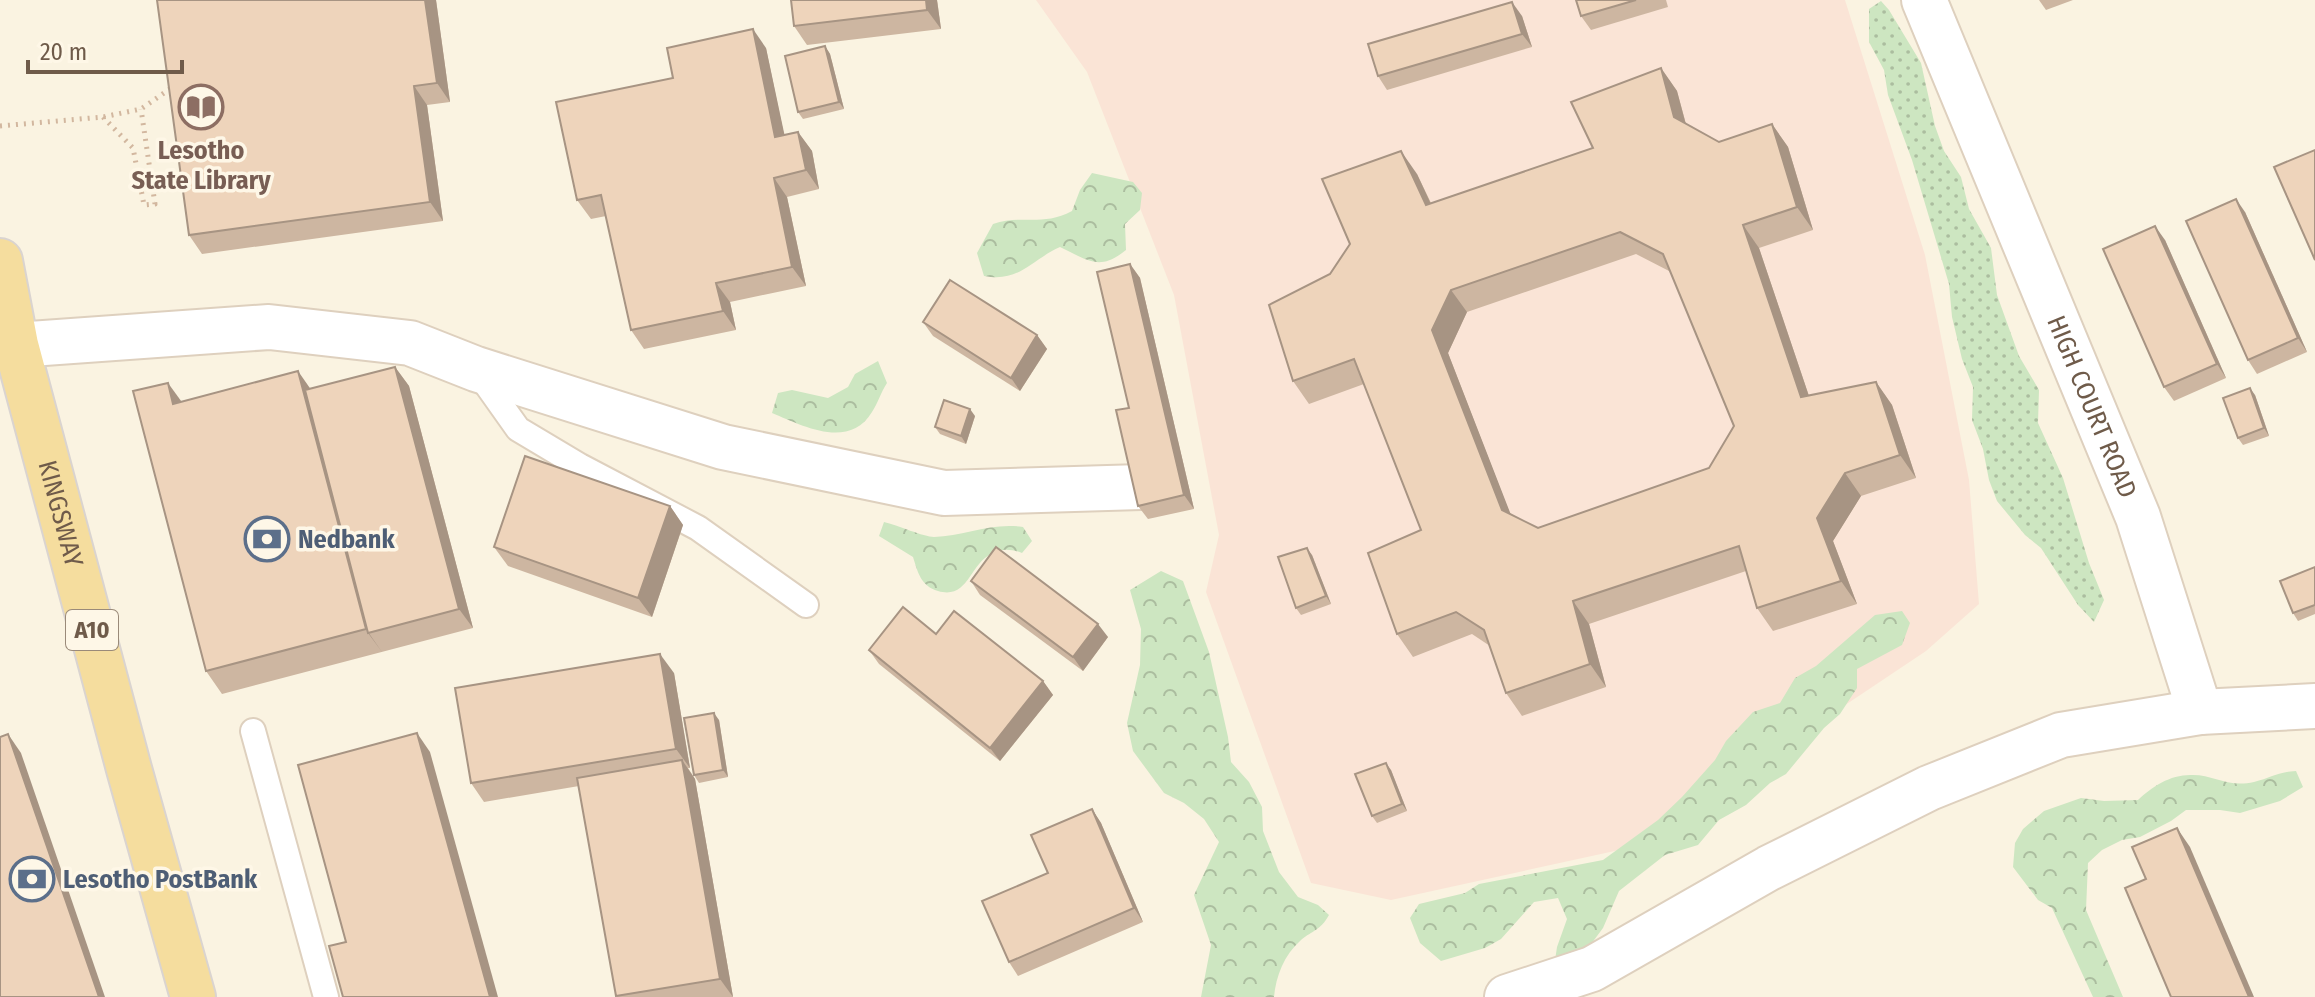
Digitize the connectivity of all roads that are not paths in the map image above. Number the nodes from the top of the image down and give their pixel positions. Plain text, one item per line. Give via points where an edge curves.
1 (1924, 0) edge
2 (0, 261) edge
3 (16, 345) junction
4 (476, 369) junction
5 (1141, 487) edge
6 (806, 605) dead end
7 (2315, 706) edge
8 (2200, 712) junction
9 (253, 731) dead end
10 (193, 997) edge
11 (326, 997) edge
12 (1507, 997) edge

1 - 8 street, HIGH COURT ROAD via 2138,517
2 - 3 main road, KINGSWAY / A10
3 - 4 street via 269,327 410,343
3 - 10 main road, KINGSWAY / A10
4 - 5 street via 723,447 944,493
4 - 6 lane via 518,429 698,528
7 - 8 street
8 - 12 street via 2061,735 1929,788 1769,868 1592,969
9 - 11 lane

